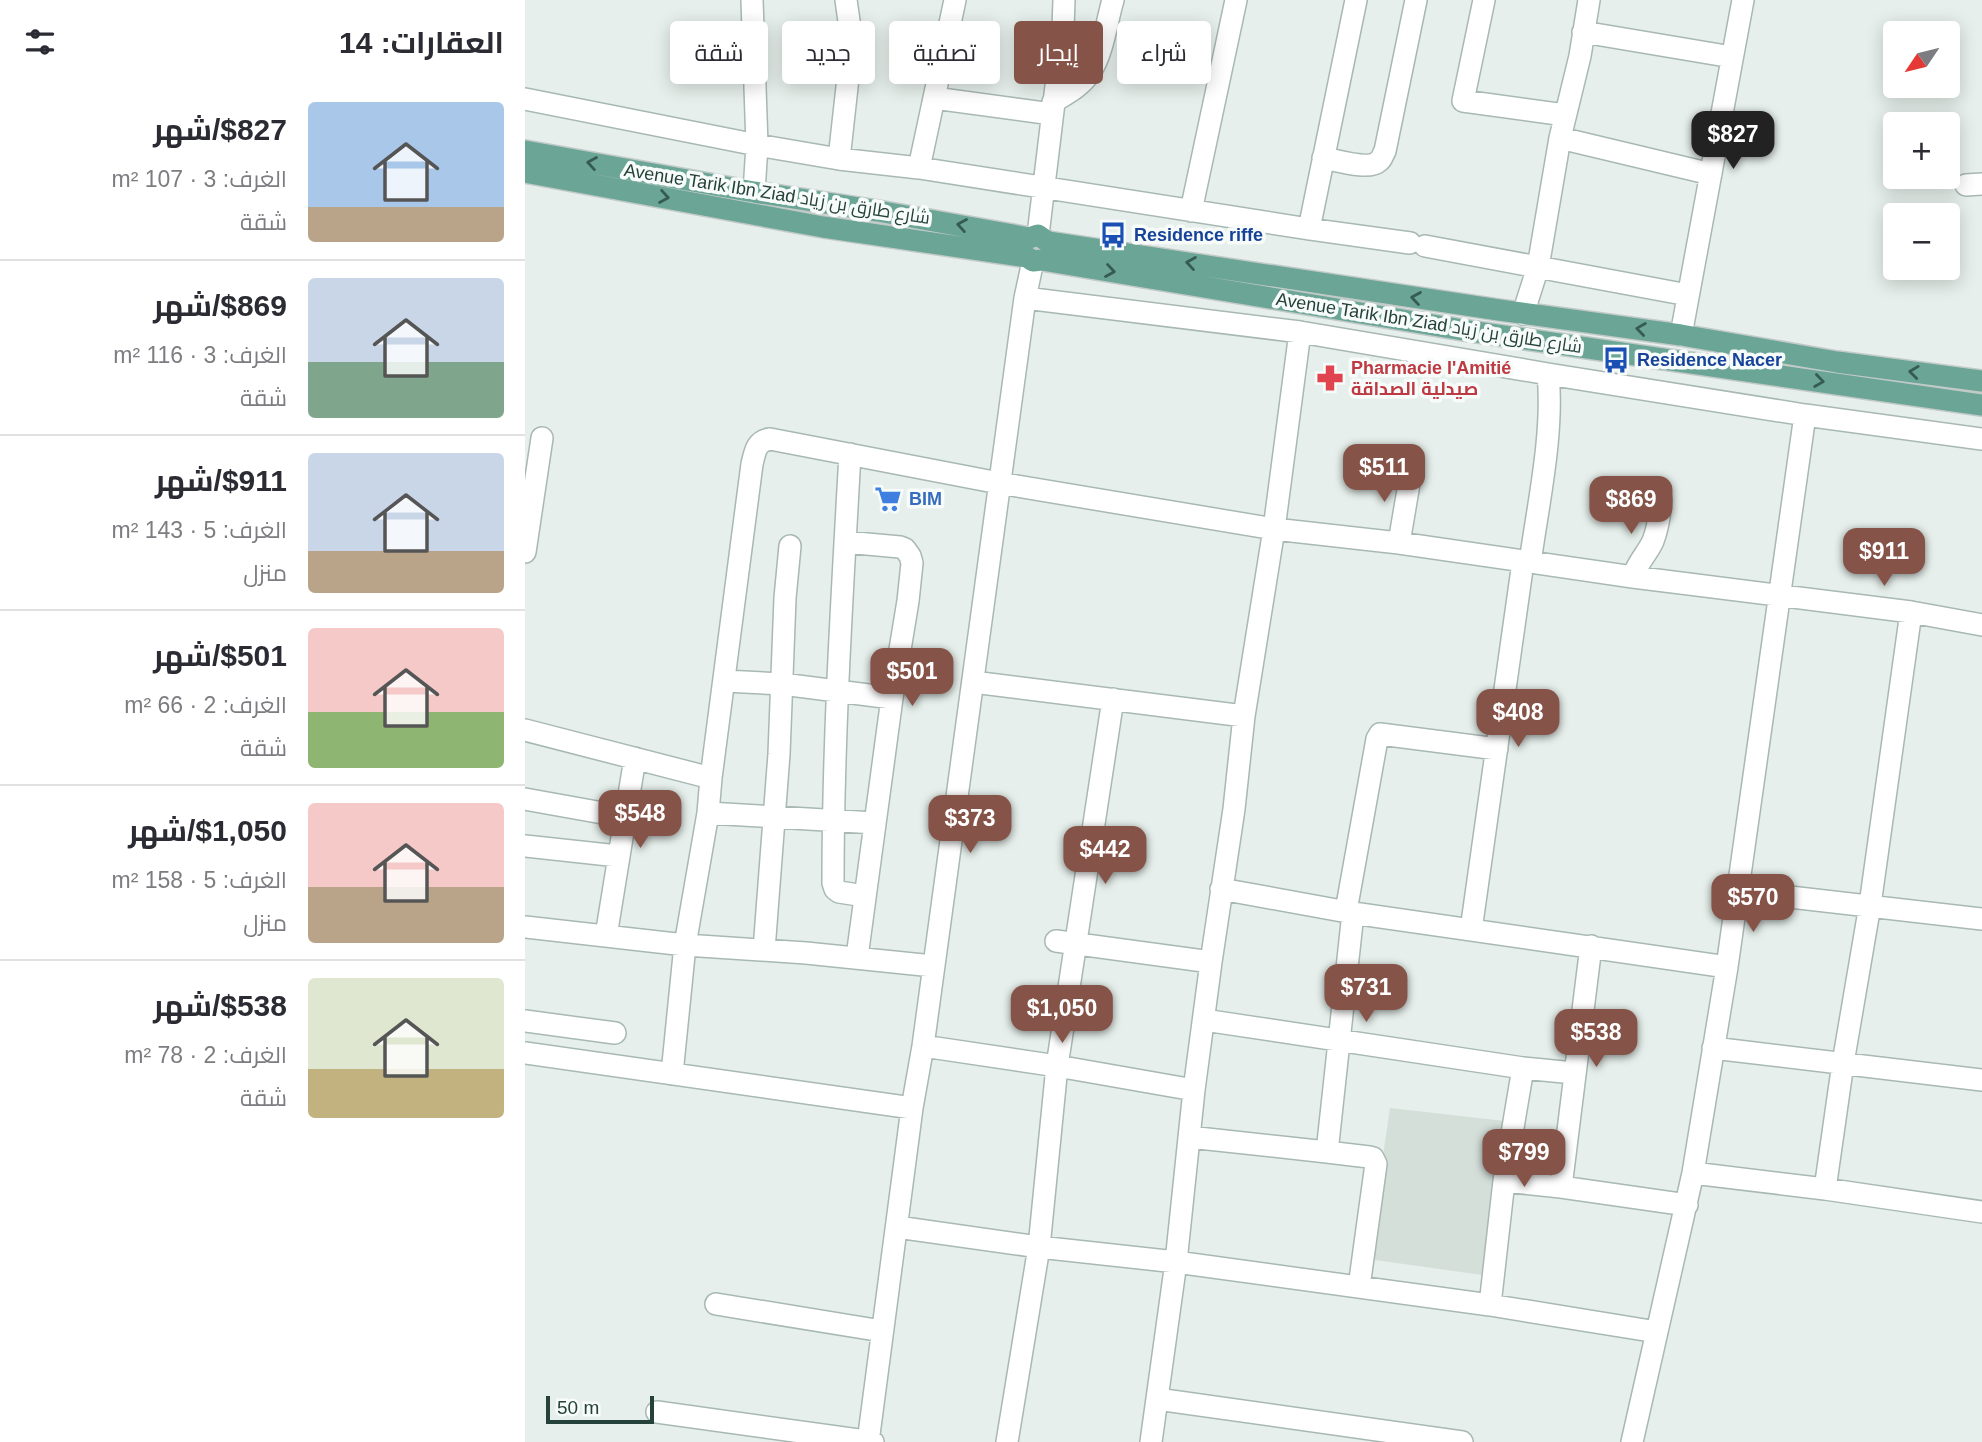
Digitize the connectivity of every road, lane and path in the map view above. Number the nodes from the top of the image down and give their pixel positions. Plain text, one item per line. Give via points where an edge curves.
1 (752, 0) edge
2 (846, 0) edge
3 (955, 0) edge
4 (1064, 0) edge
5 (1113, 0) edge
6 (1236, 0) edge
7 (1356, 0) edge
8 (1416, 0) edge
9 (1484, 0) edge
10 (1589, 0) edge
11 (1743, 0) edge
12 (1583, 32) junction
13 (1732, 57) junction
14 (935, 98) junction
15 (525, 99) edge
16 (1053, 108) junction
17 (1565, 115) junction
18 (1560, 138) junction
19 (757, 145) junction
20 (525, 151) edge
21 (1323, 158) junction
22 (839, 159) junction
23 (919, 168) junction
24 (525, 172) edge
25 (1711, 174) junction
26 (1043, 189) junction
27 (754, 192) junction
28 (1191, 211) junction
29 (1309, 229) junction
30 (1036, 249) junction
31 (1538, 267) junction
32 (1688, 295) junction
33 (1025, 298) junction
34 (1524, 314) junction
35 (1300, 332) junction
36 (1681, 335) junction
37 (1548, 374) junction
38 (1982, 381) edge
39 (1981, 404) edge
40 (1805, 415) junction
41 (542, 438) dead end
42 (1982, 439) edge
43 (849, 454) junction
44 (1411, 472) dead end
45 (999, 483) junction
46 (1661, 500) dead end
47 (1275, 529) junction
48 (845, 542) junction
49 (1399, 542) junction
50 (790, 546) dead end
51 (525, 552) edge
52 (1526, 563) junction
53 (1633, 577) junction
54 (1780, 597) junction
55 (1911, 612) junction
56 (1982, 625) edge
57 (725, 681) junction
58 (973, 682) junction
59 (782, 684) junction
60 (837, 691) junction
61 (892, 698) junction
62 (1113, 699) junction
63 (1244, 716) junction
64 (525, 730) edge
65 (1497, 749) junction
66 (635, 758) junction
67 (711, 778) junction
68 (525, 799) edge
69 (708, 813) junction
70 (625, 817) junction
71 (775, 817) junction
72 (832, 821) junction
73 (875, 823) junction
74 (525, 846) edge
75 (618, 856) junction
76 (1221, 889) junction
77 (1738, 891) junction
78 (865, 896) junction
79 (1870, 905) junction
80 (1350, 912) junction
81 (1982, 919) edge
82 (525, 928) edge
83 (1471, 930) junction
84 (606, 936) junction
85 (1066, 942) junction
86 (685, 945) junction
87 (1591, 946) junction
88 (764, 950) junction
89 (857, 957) junction
90 (1211, 962) junction
91 (933, 967) junction
92 (1727, 967) junction
93 (1204, 1020) junction
94 (525, 1021) edge
95 (564, 1027) junction
96 (615, 1034) dead end
97 (1339, 1042) junction
98 (923, 1046) junction
99 (1713, 1048) junction
100 (533, 1055) edge
101 (572, 1059) junction
102 (1843, 1063) junction
103 (1057, 1066) junction
104 (1523, 1068) junction
105 (1574, 1073) junction
106 (672, 1074) junction
107 (1982, 1080) edge
108 (1194, 1090) junction
109 (912, 1108) junction
110 (1189, 1137) junction
111 (1327, 1152) junction
112 (1693, 1173) junction
113 (1504, 1181) junction
114 (1561, 1187) junction
115 (1825, 1189) junction
116 (1687, 1205) junction
117 (1982, 1212) edge
118 (897, 1227) junction
119 (1039, 1247) junction
120 (1177, 1262) junction
121 (1359, 1287) junction
122 (716, 1304) dead end
123 (1490, 1305) junction
124 (882, 1331) junction
125 (1657, 1332) junction
126 (1157, 1399) junction
127 (657, 1412) dead end
128 (791, 1436) edge
129 (870, 1442) edge
130 (1007, 1442) edge
131 (1151, 1442) edge
132 (1462, 1442) edge
133 (1632, 1442) edge

1 - 19 street
2 - 22 street via 852,42
3 - 14 street
4 - 16 street
5 - 16 street via 1088,75
6 - 28 street
7 - 21 street
8 - 21 street via 1381,160 1362,166
9 - 17 street via 1463,101
10 - 12 street
11 - 13 street
12 - 13 street
12 - 17 street
13 - 25 street
14 - 16 street
14 - 23 street
15 - 19 street
16 - 26 street
17 - 18 street
18 - 25 street
18 - 31 street
19 - 22 street
19 - 27 street
27 -> 20 main road, Avenue Tarik Ibn Ziad شارع طارق بن زياد
21 - 29 street
22 - 23 street
23 - 26 street
24 -> 30 main road, Avenue Tarik Ibn Ziad شارع طارق بن زياد via 811,225
25 - 32 street
26 - 28 street
26 - 30 street
30 -> 27 main road, Avenue Tarik Ibn Ziad شارع طارق بن زياد via 878,211
28 - 29 street
29 - 31 street
30 - 33 street
34 -> 30 main road, Avenue Tarik Ibn Ziad شارع طارق بن زياد
30 -> 39 main road, Avenue Tarik Ibn Ziad شارع طارق بن زياد via 1476,332
31 - 32 street
31 - 34 street
32 - 36 street
33 - 35 street
33 - 45 street
36 -> 34 main road, Avenue Tarik Ibn Ziad شارع طارق بن زياد
35 - 37 street
35 - 47 street
38 -> 36 main road, Avenue Tarik Ibn Ziad شارع طارق بن زياد
37 - 40 street
37 - 52 street via 1547,440
40 - 42 street
40 - 54 street
41 - 51 street
43 - 45 street
43 - 48 street
43 - 57 street via 770,439 759,444 749,482
44 - 49 street
45 - 47 street
45 - 58 street
46 - 53 street via 1653,541
47 - 49 street
47 - 63 street
48 - 60 street
48 - 61 street via 900,547 910,556 908,601
49 - 52 street
50 - 59 street
52 - 53 street
52 - 65 street
53 - 54 street
54 - 55 street
54 - 77 street
55 - 56 street
55 - 79 street
57 - 59 street
57 - 67 street
58 - 62 street
58 - 91 street
59 - 60 street
59 - 71 street
60 - 61 street
60 - 72 street
61 - 73 street
62 - 63 street
62 - 85 street
63 - 76 street
64 - 66 street
65 - 80 street via 1380,734
65 - 83 street
66 - 67 street
66 - 70 street
67 - 69 street
68 - 70 street
69 - 71 street
69 - 86 street
70 - 75 street
71 - 72 street
71 - 88 street
72 - 73 street
72 - 78 street via 834,887
73 - 78 street
74 - 75 street
75 - 84 street
76 - 80 street
76 - 90 street
77 - 79 street
77 - 92 street
78 - 89 street
79 - 81 street
79 - 102 street
80 - 83 street
80 - 97 street
82 - 84 street
83 - 87 street
84 - 86 street
85 - 90 street
85 - 103 street
86 - 88 street
86 - 106 street
87 - 92 street
87 - 105 street
88 - 89 street
89 - 91 street
90 - 93 street
91 - 98 street
92 - 99 street
93 - 97 street
93 - 108 street
94 - 95 street
95 - 96 street
95 - 100 street
95 - 101 street
97 - 104 street
97 - 111 street
98 - 103 street
98 - 109 street
99 - 102 street
99 - 112 street
100 - 101 street
101 - 106 street
102 - 107 street
102 - 115 street
103 - 108 street
103 - 119 street
104 - 105 street
104 - 113 street
105 - 114 street
106 - 109 street
108 - 110 street
109 - 118 street
110 - 111 street
110 - 120 street
111 - 121 street via 1369,1157 1376,1164
112 - 115 street
112 - 116 street
113 - 114 street
113 - 123 street
114 - 116 street
115 - 117 street
116 - 125 street
118 - 119 street
118 - 124 street
119 - 120 street
119 - 130 street
120 - 121 street
120 - 126 street
121 - 123 street
122 - 124 street
123 - 125 street
124 - 129 street
125 - 133 street
126 - 131 street
126 - 132 street
127 - 128 street
128 - 129 street

